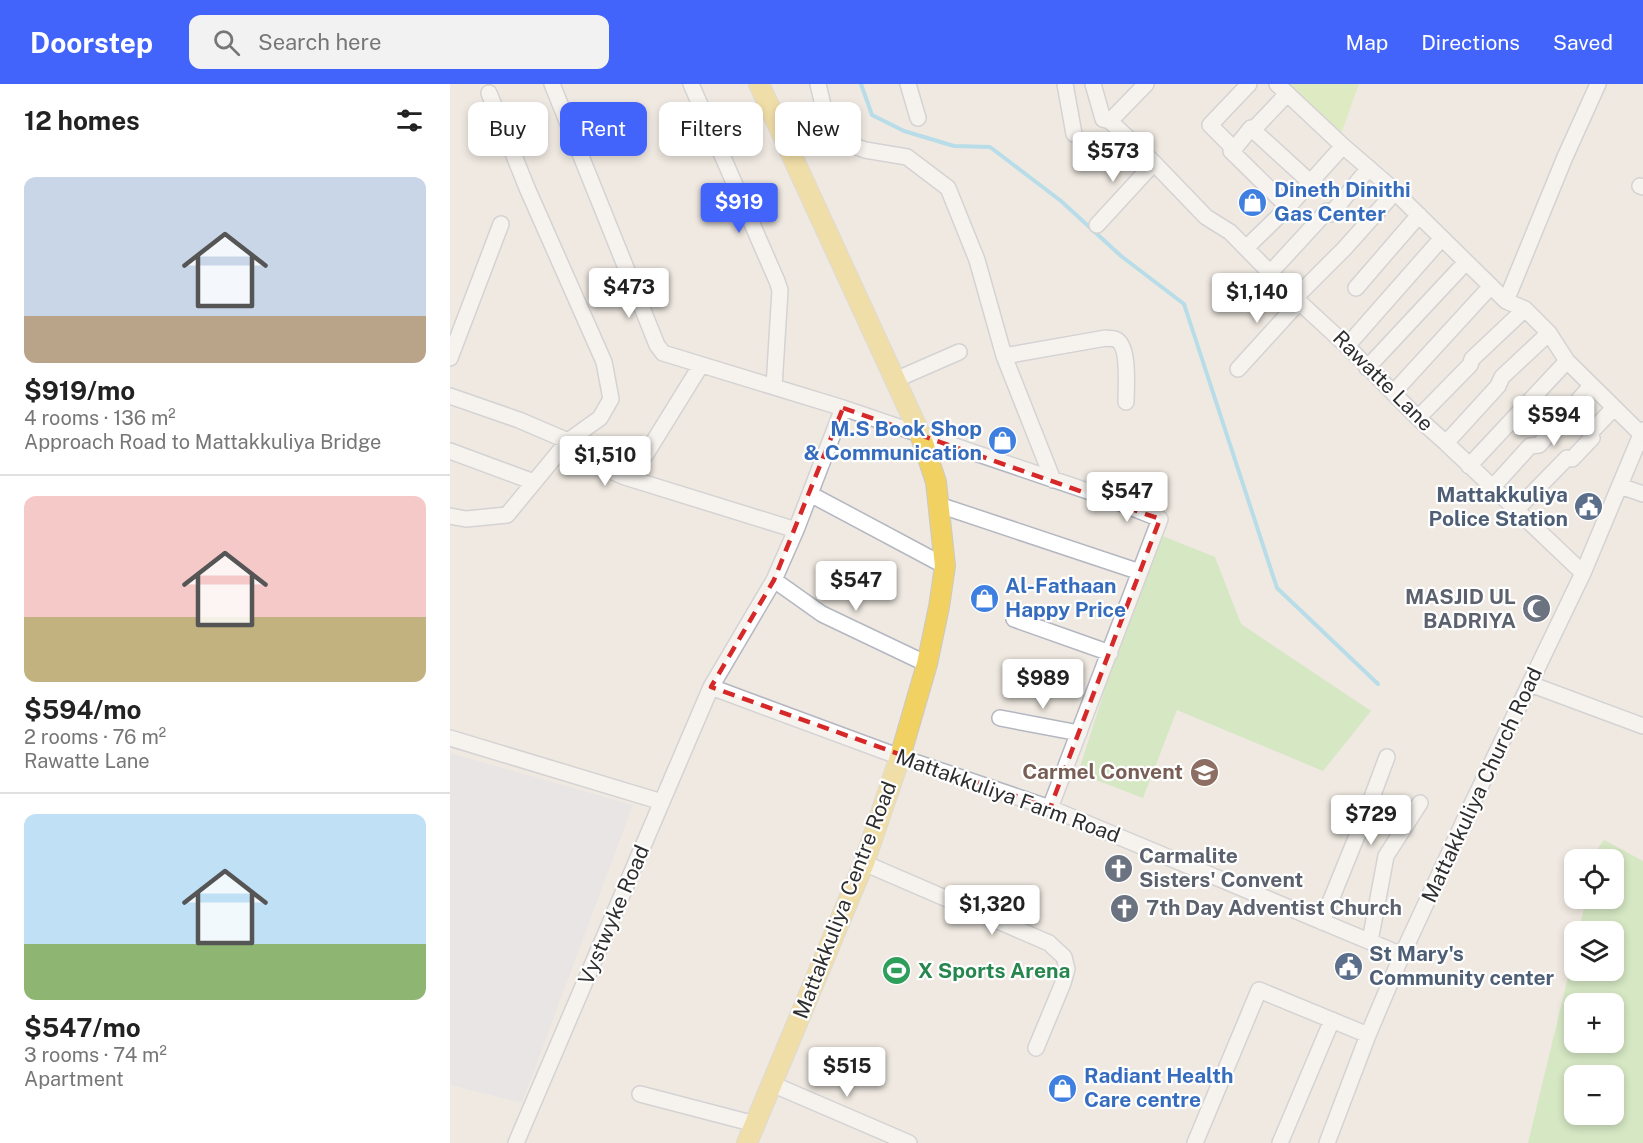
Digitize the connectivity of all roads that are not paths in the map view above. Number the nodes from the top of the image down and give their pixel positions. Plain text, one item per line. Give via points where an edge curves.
1 (552, 84) edge
2 (690, 84) edge
3 (759, 84) edge
4 (818, 84) edge
5 (909, 84) edge
6 (1065, 84) edge
7 (1094, 84) edge
8 (1146, 84) edge
9 (1249, 84) edge
10 (1598, 84) edge
11 (1282, 89) edge
12 (489, 93) dead end
13 (918, 118) dead end
14 (1110, 121) junction
15 (1253, 130) junction
16 (1074, 134) dead end
17 (1343, 146) junction
18 (1234, 148) junction
19 (1154, 163) junction
20 (1369, 168) junction
21 (1310, 182) junction
22 (1395, 192) junction
23 (1287, 207) junction
24 (1419, 215) junction
25 (501, 224) dead end
26 (1097, 225) dead end
27 (1442, 238) junction
28 (1246, 248) junction
29 (1466, 262) junction
30 (1269, 273) junction
31 (1491, 286) junction
32 (1356, 288) dead end
33 (1298, 300) junction
34 (1506, 301) junction
35 (1525, 309) junction
36 (1549, 333) junction
37 (1347, 345) junction
38 (959, 352) dead end
39 (1004, 356) junction
40 (450, 358) edge
41 (1567, 361) junction
42 (701, 365) junction
43 (1367, 368) junction
44 (1238, 369) dead end
45 (896, 380) junction
46 (1592, 386) junction
47 (774, 387) junction
48 (1393, 393) junction
49 (450, 396) edge
50 (1126, 402) dead end
51 (843, 408) junction
52 (1614, 408) junction
53 (1418, 418) junction
54 (1642, 432) edge
55 (920, 434) junction
56 (568, 441) junction
57 (1446, 443) junction
58 (450, 451) edge
59 (1469, 466) junction
60 (625, 477) junction
61 (1053, 480) junction
62 (534, 482) junction
63 (1620, 486) junction
64 (1492, 488) junction
65 (810, 494) junction
66 (1643, 494) edge
67 (939, 505) junction
68 (1516, 510) junction
69 (450, 516) edge
70 (796, 530) junction
71 (945, 566) junction
72 (1140, 572) junction
73 (1583, 573) junction
74 (774, 580) junction
75 (1014, 619) dead end
76 (1110, 653) junction
77 (927, 664) junction
78 (1530, 684) junction
79 (711, 687) junction
80 (1000, 718) dead end
81 (1643, 726) edge
82 (1079, 733) junction
83 (450, 738) edge
84 (900, 757) junction
85 (1387, 757) dead end
86 (662, 802) junction
87 (1420, 803) dead end
88 (1050, 808) junction
89 (864, 862) junction
90 (1322, 922) junction
91 (1370, 941) junction
92 (1402, 954) junction
93 (1332, 1020) junction
94 (1368, 1035) junction
95 (1036, 1048) dead end
96 (772, 1084) junction
97 (640, 1094) dead end
98 (755, 1124) junction
99 (516, 1143) edge
100 (747, 1143) edge
101 (909, 1143) edge
102 (1195, 1143) edge
103 (1280, 1143) edge
104 (1327, 1143) edge

1 - 42 street via 657,345 663,353
2 - 47 street via 780,290
3 - 45 main road, Mattakkuliya Centre Road
4 - 39 street via 832,122 846,143 907,157 948,188 977,260
5 - 13 street
6 - 16 street
7 - 14 street, Rawatte Lane via 1103,119
8 - 14 street
9 - 18 street via 1210,125
10 - 34 street
11 - 15 street
11 - 17 street
12 - 56 street via 604,362 611,399 600,418
14 - 19 street, Rawatte Lane
15 - 18 street
15 - 21 street
17 - 20 street
17 - 21 street
18 - 23 street via 1231,151
19 - 26 street
19 - 28 street, Rawatte Lane via 1206,217
20 - 22 street
20 - 30 street via 1331,214 1327,211
21 - 23 street
22 - 24 street
22 - 33 street
23 - 28 street
24 - 27 street
24 - 32 street
25 - 40 street
27 - 29 street
27 - 37 street
28 - 30 street, Rawatte Lane
29 - 31 street
29 - 43 street
30 - 33 street, Rawatte Lane
31 - 34 street
31 - 48 street
33 - 37 street, Rawatte Lane
33 - 44 street
34 - 35 street
35 - 36 street
35 - 53 street
36 - 41 street
36 - 57 street via 1502,377
37 - 43 street, Rawatte Lane
38 - 45 street
39 - 50 street via 1115,339 1124,348 1126,358
39 - 61 street
41 - 46 street
41 - 59 street
42 - 47 street
42 - 60 street via 645,454
43 - 48 street, Rawatte Lane
45 - 55 main road, Mattakkuliya Centre Road
46 - 52 street
46 - 64 street via 1539,445 1530,446
47 - 51 street
48 - 53 street, Rawatte Lane
49 - 56 street
51 - 55 street
51 - 65 street, Vystwyke Road
52 - 54 street
52 - 68 street via 1572,459 1567,458
53 - 57 street, Rawatte Lane
54 - 63 street, Mattakkuliya Church Road
55 - 61 street
55 - 67 main road, Mattakkuliya Centre Road via 936,482
56 - 60 street via 592,463
56 - 62 street
57 - 59 street, Rawatte Lane
58 - 62 street
59 - 64 street, Rawatte Lane
60 - 70 street
61 - 72 street via 1160,519
62 - 69 street via 507,515 466,519
63 - 66 street
63 - 73 street, Mattakkuliya Church Road
64 - 68 street, Rawatte Lane
65 - 70 street, Vystwyke Road
65 - 71 street
67 - 71 main road, Mattakkuliya Centre Road
67 - 72 street
68 - 73 street, Rawatte Lane
70 - 74 street, Vystwyke Road
71 - 77 main road, Mattakkuliya Centre Road
72 - 76 street
73 - 78 street, Mattakkuliya Church Road
74 - 77 street via 822,614
74 - 79 street, Vystwyke Road
75 - 76 street
76 - 82 street
77 - 84 main road, Mattakkuliya Centre Road
78 - 81 street
78 - 92 street, Mattakkuliya Church Road
79 - 84 street, Mattakkuliya Farm Road
79 - 86 street, Vystwyke Road
80 - 82 street
82 - 88 street
83 - 86 street
84 - 88 street, Mattakkuliya Farm Road
84 - 89 main road, Mattakkuliya Centre Road
85 - 90 street
86 - 99 street, Vystwyke Road
87 - 91 street via 1386,856
88 - 90 street, Mattakkuliya Farm Road
89 - 95 street via 1049,943 1065,957 1063,983
89 - 96 main road, Mattakkuliya Centre Road
90 - 91 street, Mattakkuliya Farm Road
91 - 92 street, Mattakkuliya Farm Road
92 - 94 street, Mattakkuliya Church Road
93 - 94 street
93 - 102 street via 1259,990
93 - 103 street
94 - 104 street, Mattakkuliya Church Road
96 - 98 main road, Mattakkuliya Centre Road
96 - 101 street
97 - 98 street
98 - 100 main road, Mattakkuliya Centre Road

